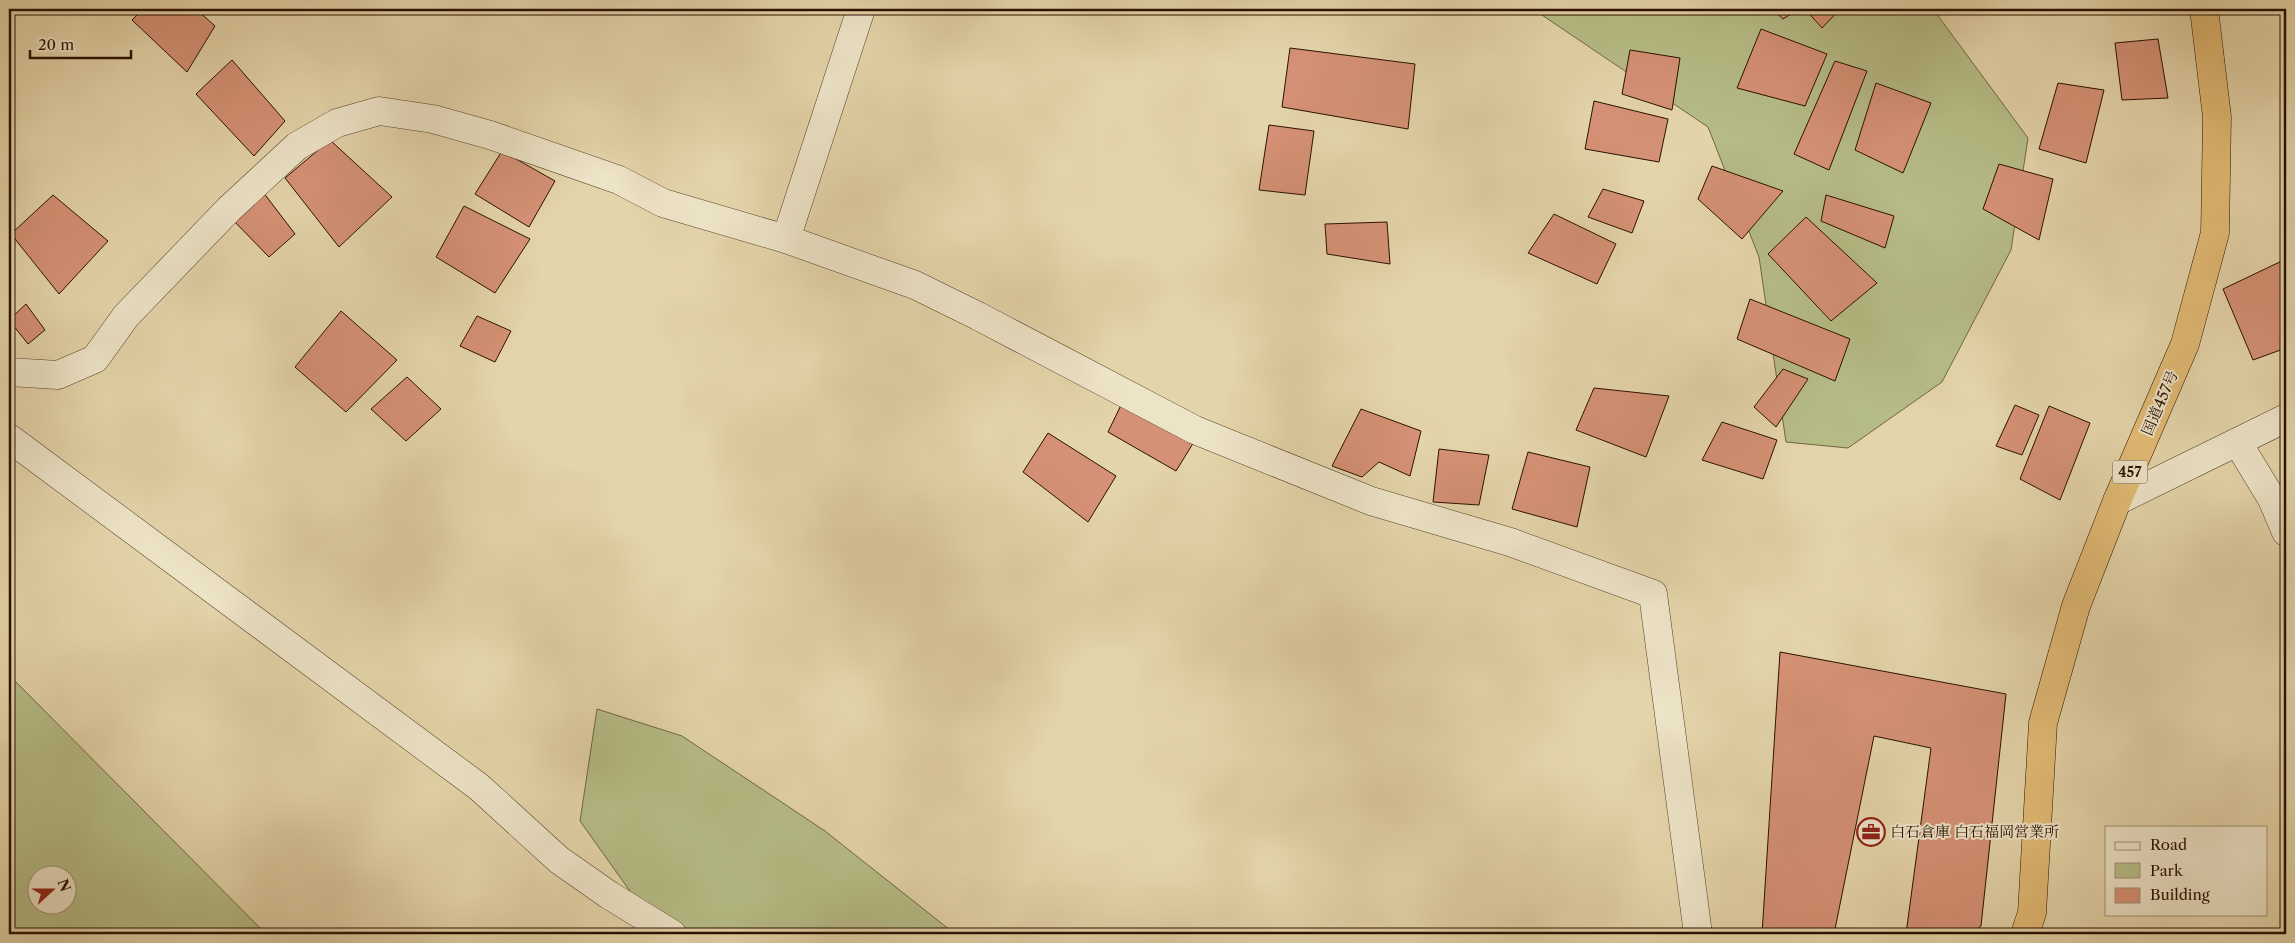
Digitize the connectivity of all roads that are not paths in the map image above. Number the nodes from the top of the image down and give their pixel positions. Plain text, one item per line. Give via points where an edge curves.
1 (861, 9) edge
2 (2204, 9) edge
3 (786, 240) junction
4 (9, 372) edge
5 (2286, 418) edge
6 (9, 438) edge
7 (2238, 442) junction
8 (2117, 501) junction
9 (2286, 532) edge
10 (672, 934) edge
11 (1698, 934) edge
12 (2025, 934) edge

1 - 3 street
2 - 8 highway, 国道457号 / 457 via 2217,117 2215,233 2185,344
3 - 4 street via 663,203 619,180 490,135 433,119 379,111 337,123 297,146 229,210 126,316 95,359 58,374
3 - 11 street via 915,286 1194,430 1371,501 1510,542 1653,594
5 - 7 street
6 - 10 street via 478,787 560,860
7 - 8 street
7 - 9 street via 2272,499
8 - 12 highway, 国道457号 / 457 via 2076,606 2043,723 2032,913

